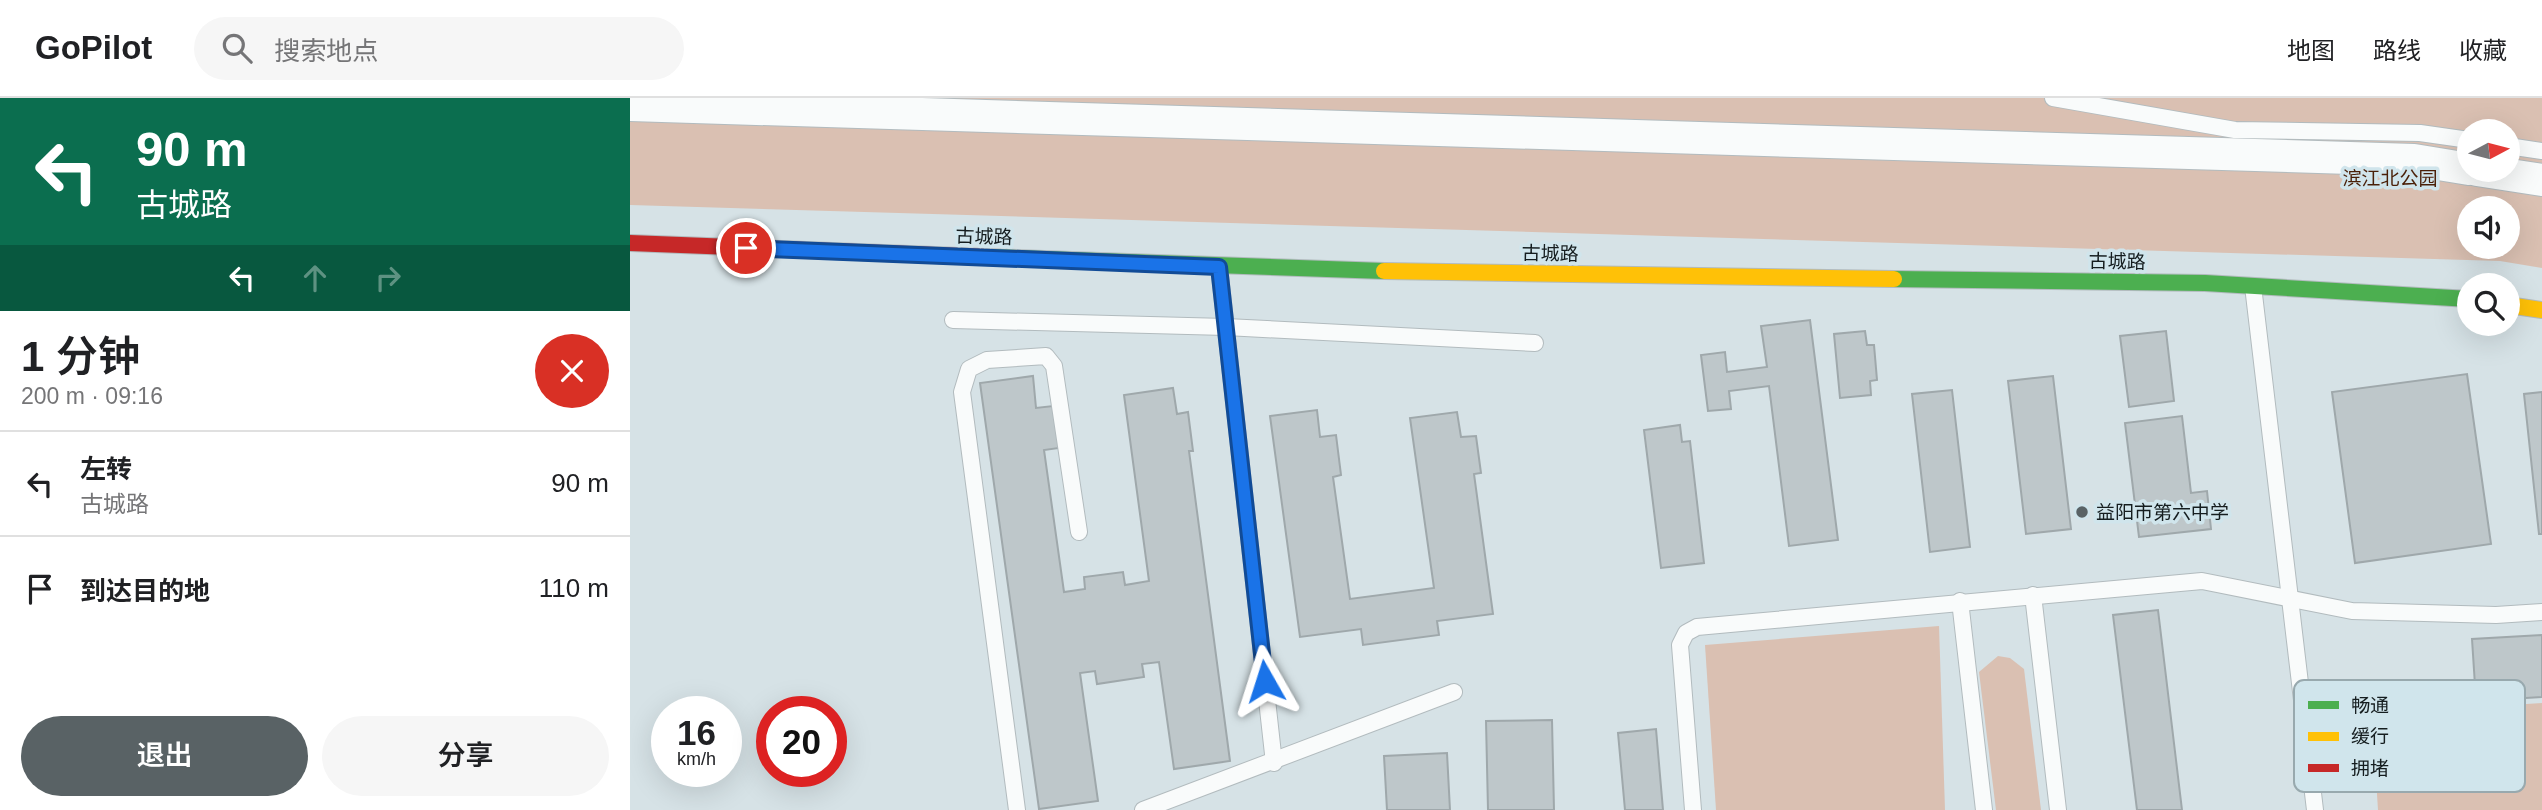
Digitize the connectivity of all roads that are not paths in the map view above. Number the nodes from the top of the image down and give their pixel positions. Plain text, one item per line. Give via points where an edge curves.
1 (2053, 98) edge
2 (630, 105) edge
3 (2457, 138) edge
4 (2520, 148) edge
5 (2542, 151) edge
6 (2457, 167) edge
7 (2520, 177) edge
8 (2542, 180) edge
9 (630, 243) edge
10 (1219, 267) junction
11 (2253, 286) junction
12 (2457, 298) edge
13 (2520, 307) edge
14 (2542, 310) edge
15 (953, 320) dead end
16 (1226, 327) junction
17 (1535, 344) dead end
18 (1079, 532) dead end
19 (2033, 595) junction
20 (2291, 597) junction
21 (1959, 601) junction
22 (2542, 612) edge
23 (2300, 680) edge
24 (1454, 692) dead end
25 (1275, 763) junction
26 (2313, 792) edge
27 (1017, 810) edge
28 (1143, 810) edge
29 (1693, 810) edge
30 (1984, 810) edge
31 (2058, 810) edge
32 (2315, 810) edge

1 - 3 lane via 2235,130 2420,132
2 - 6 street via 2400,160
4 - 5 lane
7 - 8 street
9 - 10 street, 古城路
10 - 11 street, 古城路
10 - 16 lane
11 - 12 street, 古城路
11 - 20 lane
13 - 14 street
15 - 16 lane
16 - 17 lane
16 - 25 lane
18 - 27 lane via 1055,366 1046,356 987,359 969,369 962,393
19 - 20 lane via 2203,581
19 - 21 lane
19 - 31 lane
20 - 22 lane via 2352,611
20 - 23 lane
21 - 29 lane via 1697,627 1686,633 1680,645
21 - 30 lane
24 - 25 lane
25 - 28 lane
26 - 32 lane

